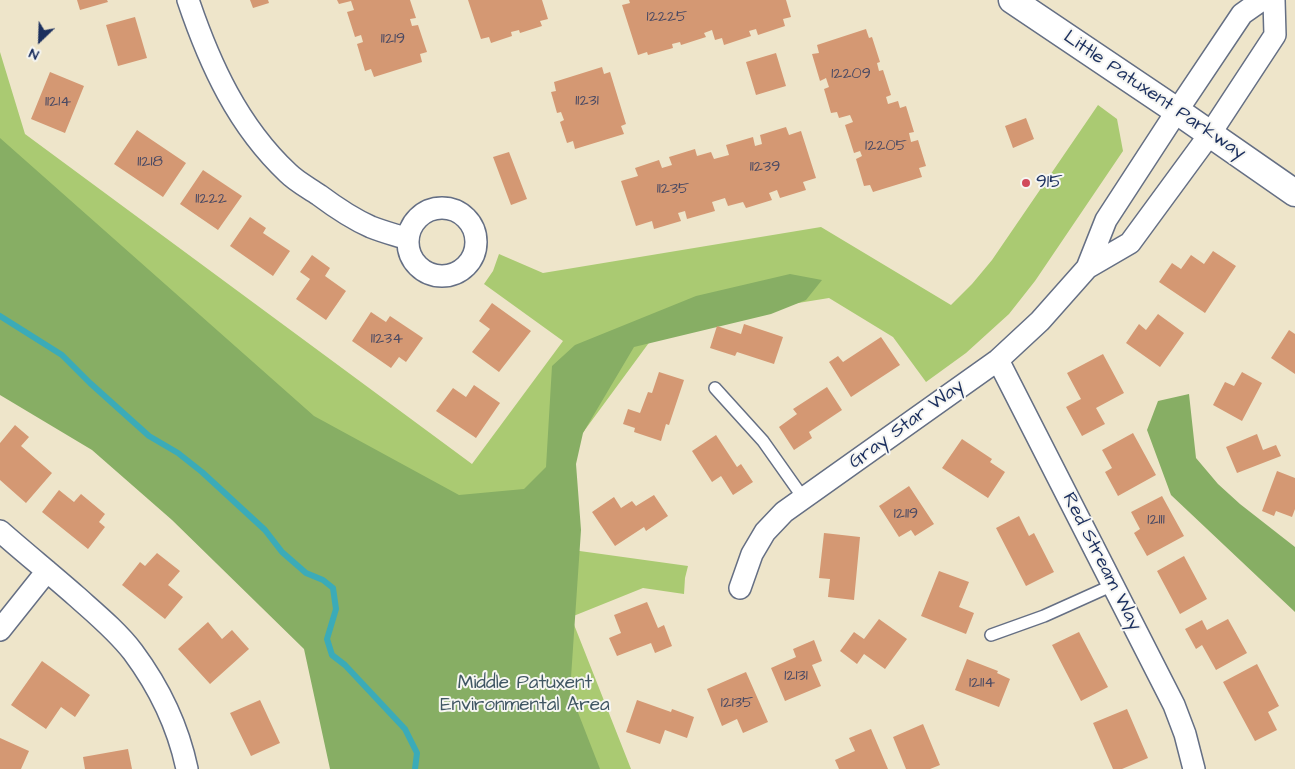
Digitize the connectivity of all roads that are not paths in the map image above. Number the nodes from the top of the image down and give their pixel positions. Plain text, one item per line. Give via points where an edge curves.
1 (188, 0) edge
2 (1012, 0) edge
3 (1262, 0) edge
4 (1274, 0) edge
5 (1177, 111) junction
6 (1210, 134) junction
7 (1295, 193) edge
8 (408, 238) dead end
9 (1087, 268) junction
10 (998, 360) junction
11 (716, 388) dead end
12 (804, 499) junction
13 (0, 531) edge
14 (47, 571) junction
15 (1113, 585) junction
16 (740, 588) dead end
17 (0, 630) edge
18 (991, 635) dead end
19 (187, 769) edge
20 (1194, 769) edge

1 - 8 street via 218,76 257,141 289,175 335,206 372,227
2 - 5 street, Little Patuxent Parkway
3 - 5 street, Gray Star Way via 1242,14
4 - 6 street, Gray Star Way via 1275,35
5 - 6 street, Little Patuxent Parkway
5 - 9 street, Gray Star Way via 1106,220
6 - 7 street, Little Patuxent Parkway
6 - 9 street, Gray Star Way via 1130,243
9 - 10 street, Gray Star Way via 1040,321
10 - 12 street, Gray Star Way
10 - 15 street, Red Stream Way
11 - 12 lane via 763,441
12 - 16 street, Gray Star Way via 784,512 764,532
13 - 14 street
14 - 17 street
14 - 19 street via 99,616 132,651 170,713
15 - 18 lane via 1044,616
15 - 20 street, Red Stream Way via 1174,705

